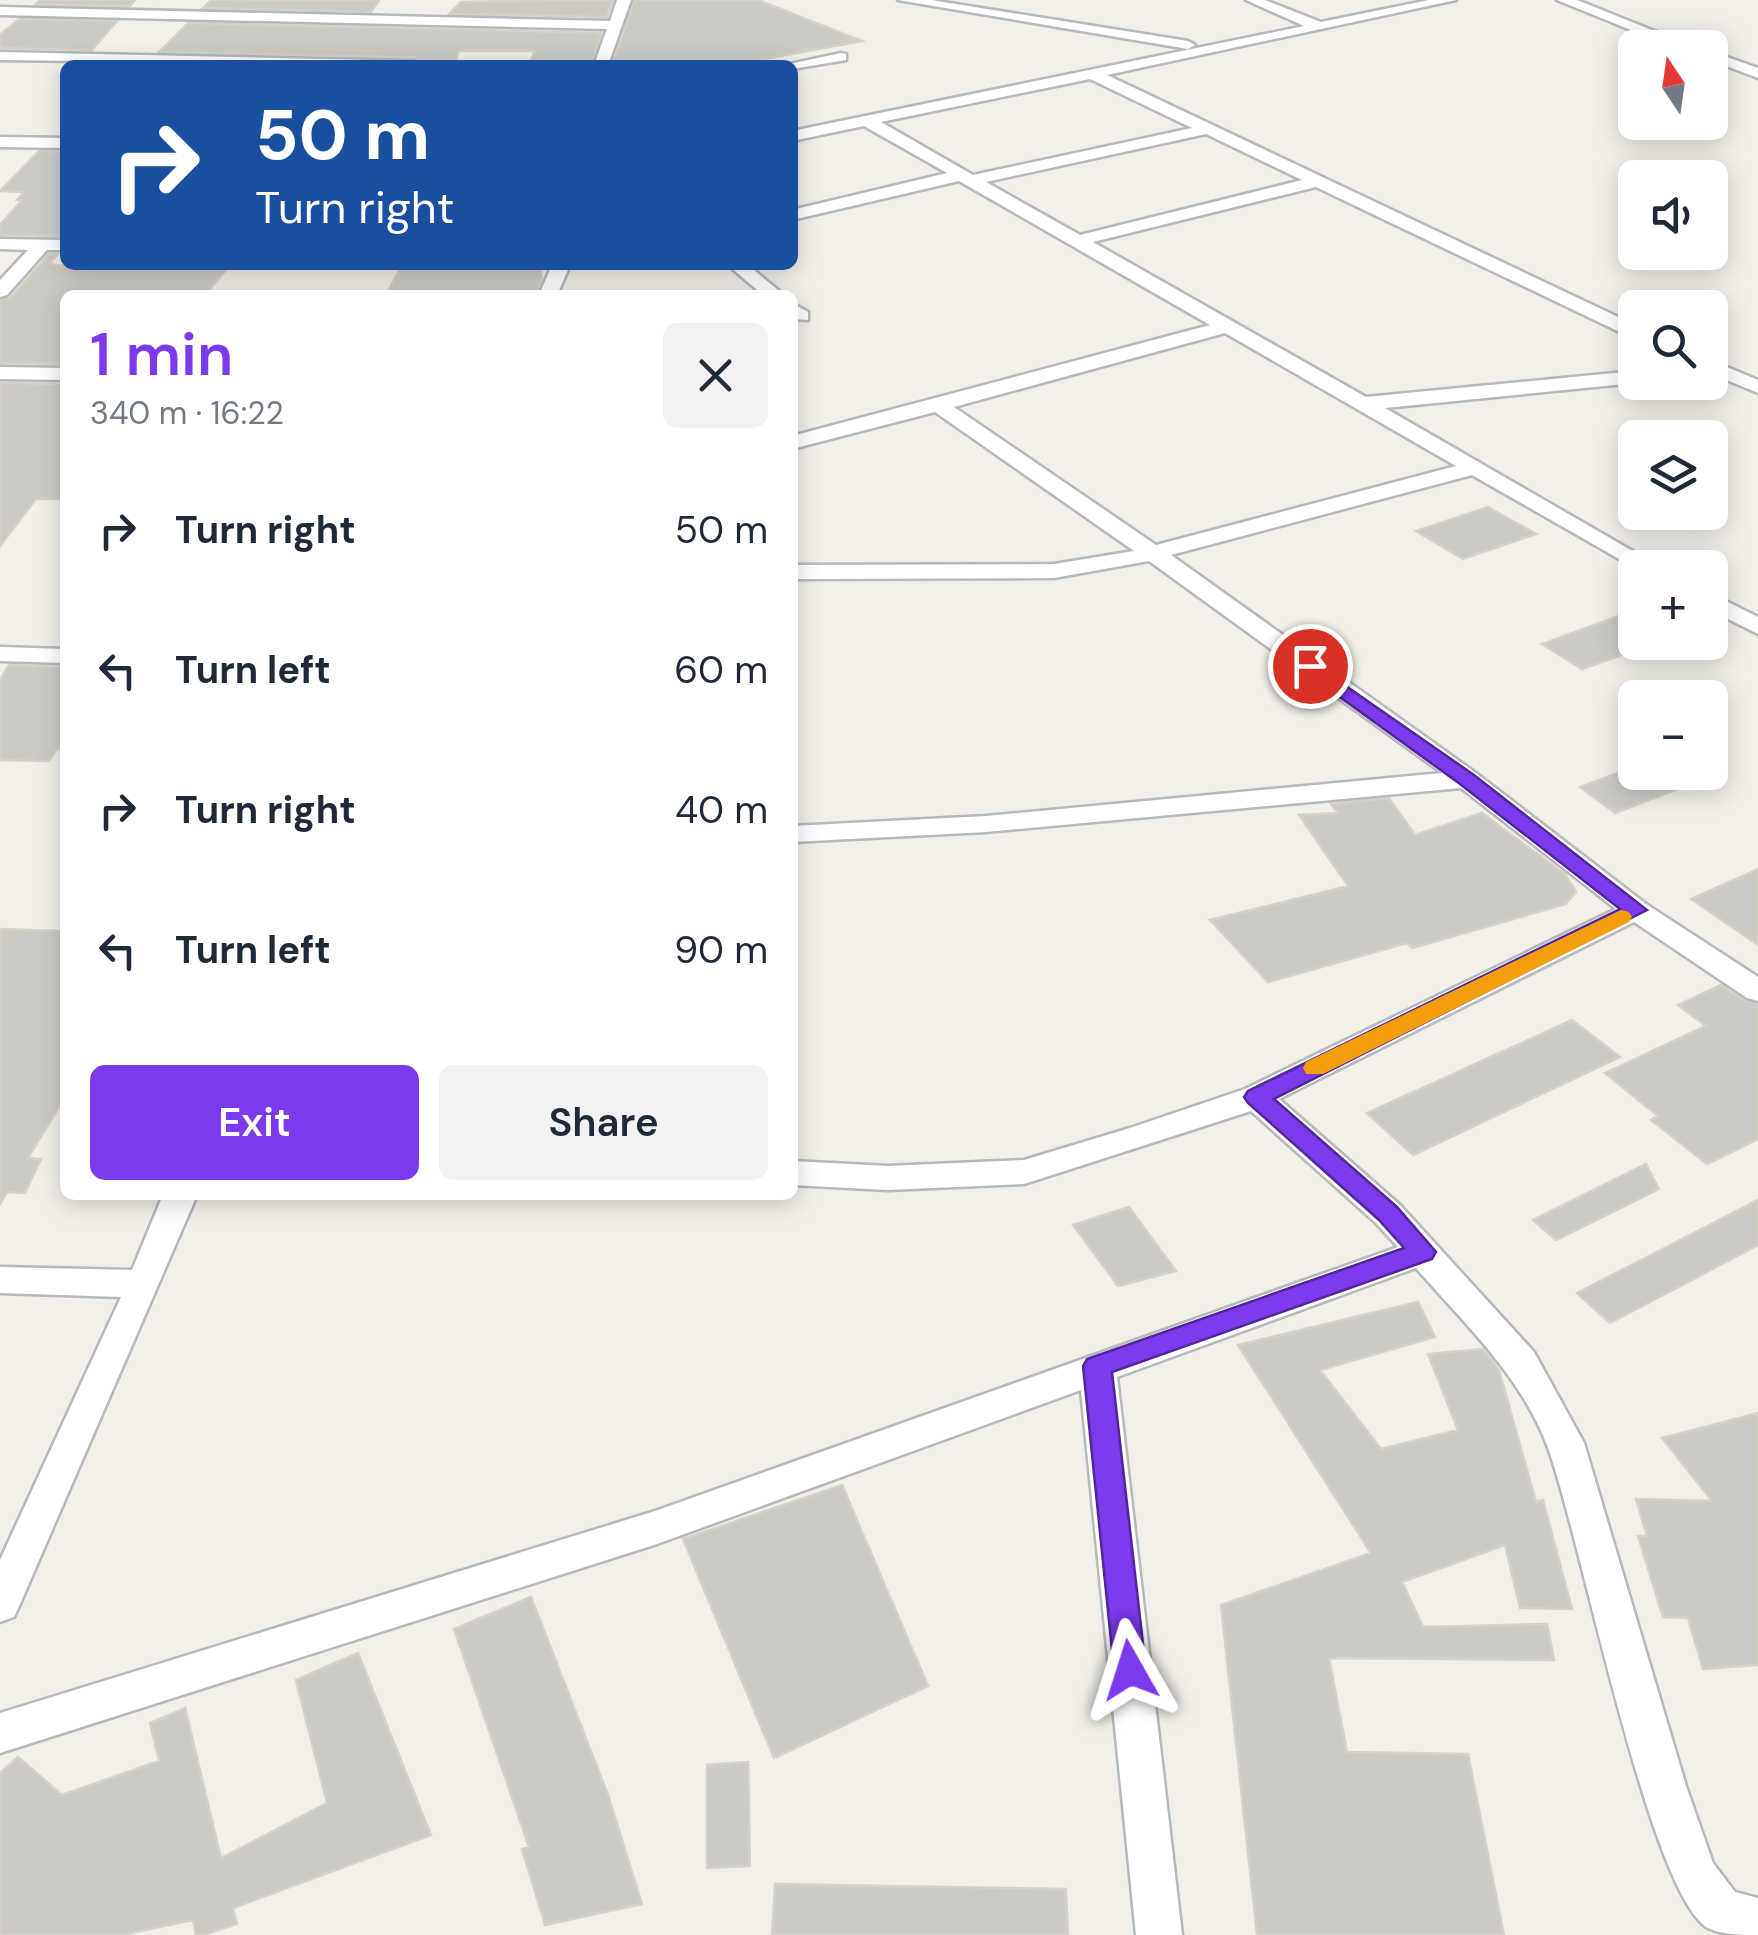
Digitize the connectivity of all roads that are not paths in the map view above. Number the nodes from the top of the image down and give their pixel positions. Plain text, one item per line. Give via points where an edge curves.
1 (624, 0) edge
2 (905, 0) edge
3 (1253, 0) edge
4 (1450, 0) edge
5 (1564, 0) edge
6 (0, 11) edge
7 (618, 25) junction
8 (1318, 26) junction
9 (1643, 30) edge
10 (1208, 48) junction
11 (0, 56) edge
12 (841, 58) dead end
13 (184, 60) edge
14 (603, 60) edge
15 (1728, 62) edge
16 (798, 64) edge
17 (1090, 73) junction
18 (1758, 73) edge
19 (867, 121) junction
20 (1203, 130) junction
21 (798, 135) edge
22 (0, 142) edge
23 (60, 142) edge
24 (967, 178) junction
25 (1316, 182) junction
26 (798, 214) edge
27 (1077, 241) junction
28 (0, 244) edge
29 (42, 244) junction
30 (60, 244) edge
31 (744, 270) edge
32 (769, 290) edge
33 (0, 291) edge
34 (1618, 324) edge
35 (1224, 327) junction
36 (0, 373) edge
37 (60, 374) edge
38 (1728, 374) edge
39 (1618, 378) edge
40 (1758, 387) edge
41 (1361, 404) junction
42 (938, 405) junction
43 (798, 441) edge
44 (1474, 468) junction
45 (1619, 550) edge
46 (1154, 554) junction
47 (798, 572) edge
48 (1728, 610) edge
49 (1758, 628) edge
50 (0, 654) edge
51 (60, 656) edge
52 (1467, 780) junction
53 (798, 834) edge
54 (1636, 910) junction
55 (1758, 992) edge
56 (1256, 1097) junction
57 (798, 1173) edge
58 (178, 1200) edge
59 (1423, 1252) junction
60 (0, 1280) edge
61 (144, 1284) junction
62 (1097, 1366) junction
63 (0, 1604) edge
64 (0, 1733) edge
65 (1758, 1921) edge
66 (1159, 1935) edge

1 - 7 street
2 - 10 street
3 - 8 street
4 - 8 street
5 - 9 street
6 - 7 street
7 - 14 street
8 - 10 street
10 - 17 street
11 - 13 street
12 - 16 street
15 - 18 street
17 - 19 street
17 - 20 street
19 - 21 street
19 - 24 street
20 - 24 street
20 - 25 street
22 - 23 street
24 - 26 street
24 - 27 street
25 - 27 street
25 - 34 street
27 - 35 street
28 - 29 street
29 - 30 street
29 - 33 street
31 - 32 street
35 - 41 street
35 - 42 street
36 - 37 street
38 - 40 street
39 - 41 street
41 - 44 street
42 - 43 street
42 - 46 street
44 - 45 street
44 - 46 street
46 - 47 street via 1054,571
46 - 52 street
48 - 49 street
50 - 51 street
52 - 53 street via 986,824
52 - 54 street
54 - 55 street
54 - 56 street
56 - 57 street via 1024,1172 888,1178
56 - 59 street
58 - 61 street
59 - 62 street
59 - 65 street via 1521,1362 1565,1443 1695,1876 1721,1911
60 - 61 street
61 - 63 street
62 - 64 street via 657,1527
62 - 66 street

